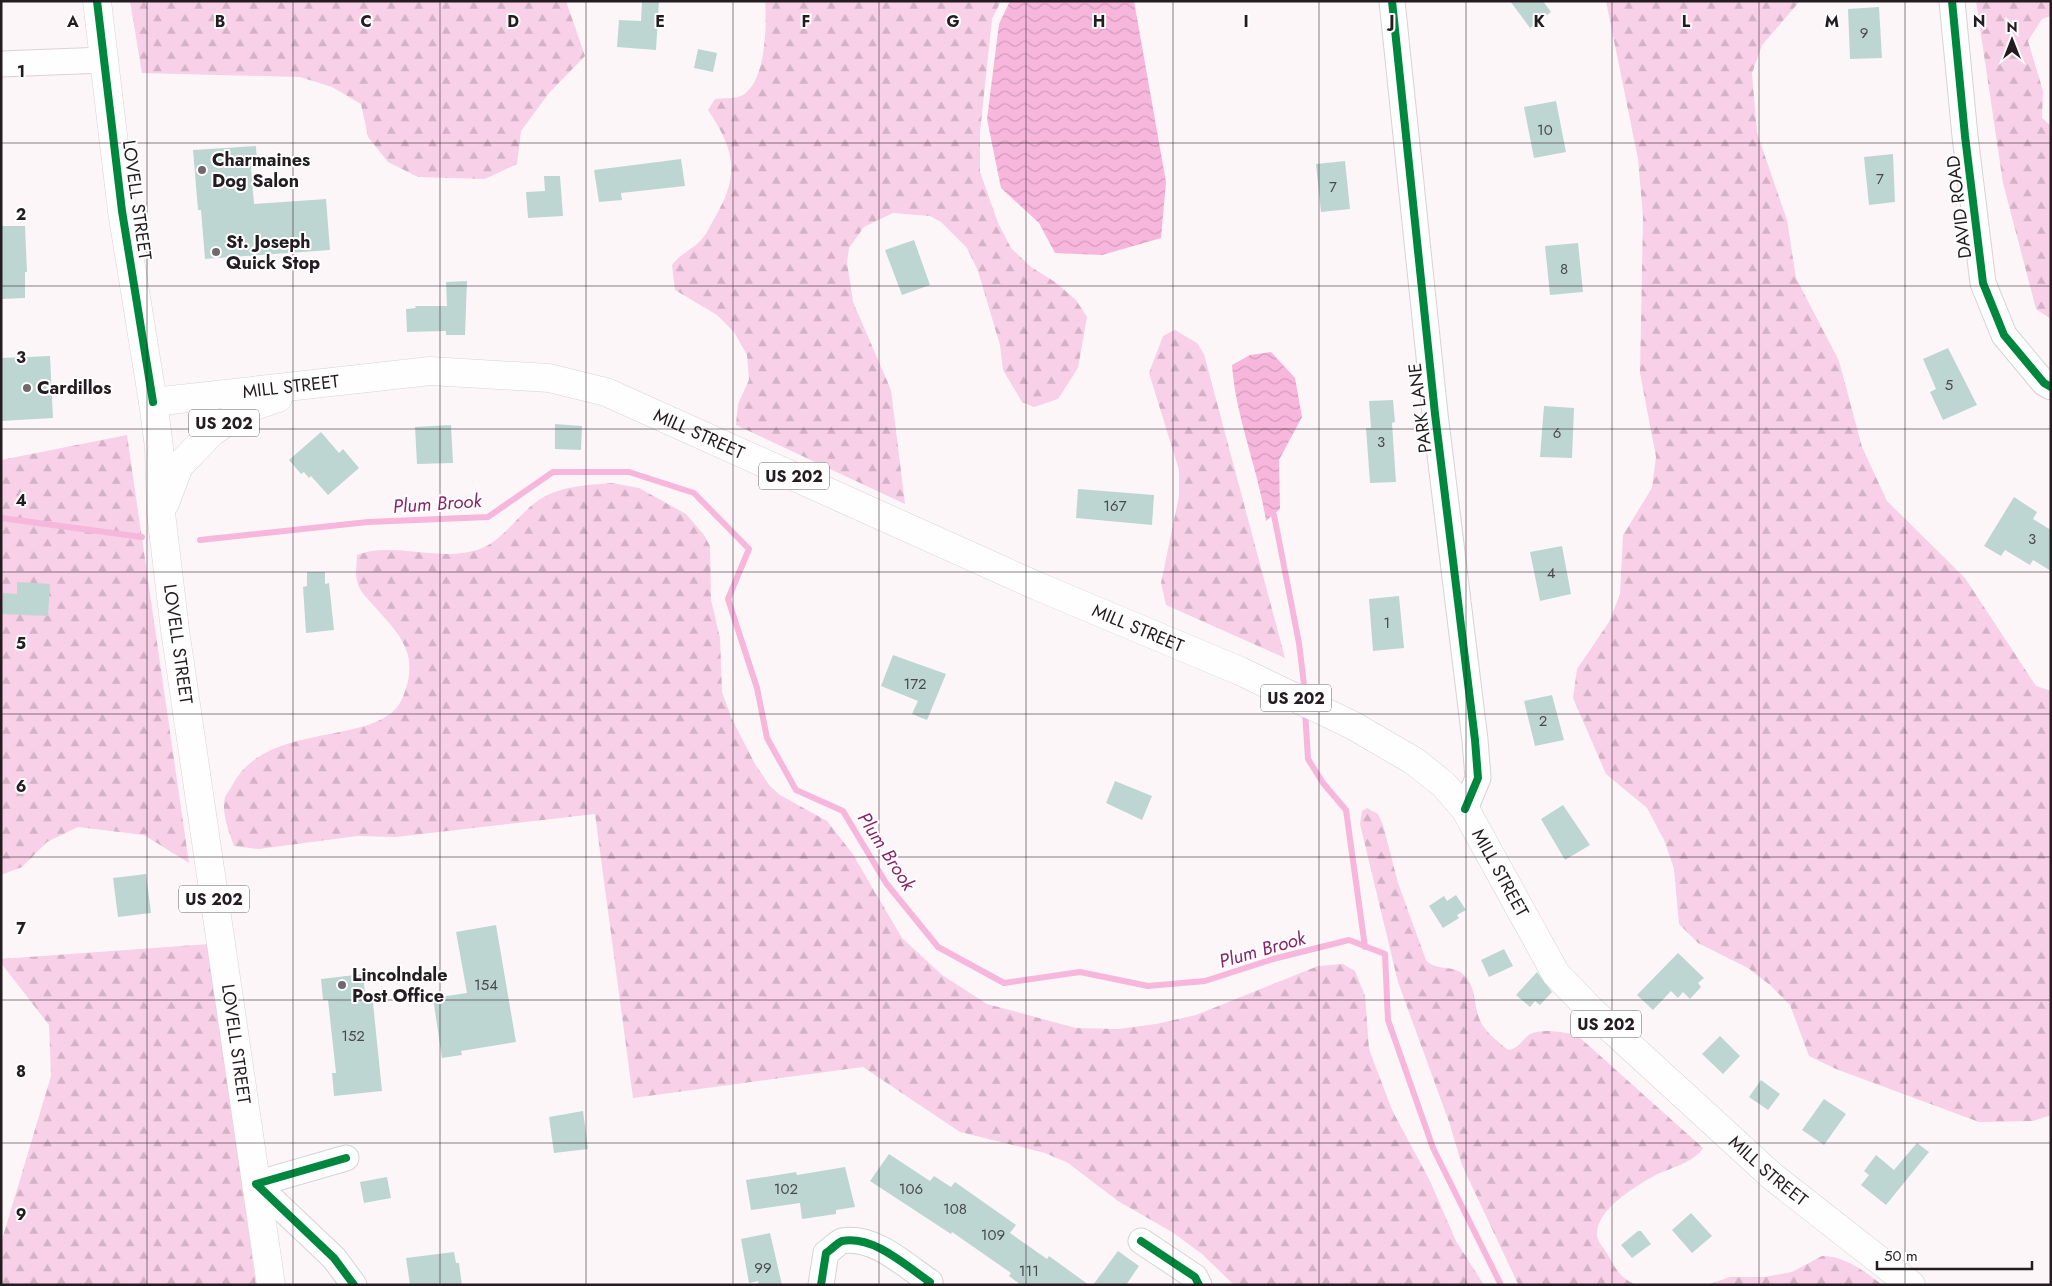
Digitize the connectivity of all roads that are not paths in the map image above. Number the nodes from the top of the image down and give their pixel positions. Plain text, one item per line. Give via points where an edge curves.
1 (97, 1) edge
2 (1392, 1) edge
3 (1952, 1) edge
4 (105, 60) junction
5 (1, 64) edge
6 (327, 381) junction
7 (2051, 387) edge
8 (153, 402) junction
9 (161, 513) junction
10 (1466, 809) junction
11 (346, 1158) dead end
12 (256, 1184) junction
13 (1141, 1242) dead end
14 (930, 1284) edge
15 (271, 1285) edge
16 (354, 1285) edge
17 (821, 1285) edge
18 (1199, 1285) edge
19 (1911, 1285) edge

1 - 4 main road, LOVELL STREET
2 - 10 street, PARK LANE via 1435,414 1475,740 1478,778
3 - 7 street, DAVID ROAD via 1983,283 2004,336
4 - 5 street
4 - 8 main road, LOVELL STREET via 122,211
6 - 8 main road, MILL STREET / US 202
6 - 9 main road, US 202 via 246,409 212,432 179,466
6 - 10 main road, MILL STREET / US 202 via 430,371 549,378 606,392 1037,586 1240,671 1352,725 1414,761 1443,784
8 - 9 main road, LOVELL STREET / US 202 via 159,447
9 - 12 main road, LOVELL STREET / US 202 via 175,630
10 - 19 main road, MILL STREET / US 202 via 1556,974 1594,1013 1773,1177
11 - 12 street
12 - 15 main road, LOVELL STREET / US 202
12 - 16 street via 334,1258
13 - 18 street via 1194,1277
14 - 17 street via 876,1247 860,1242 840,1242 826,1253

